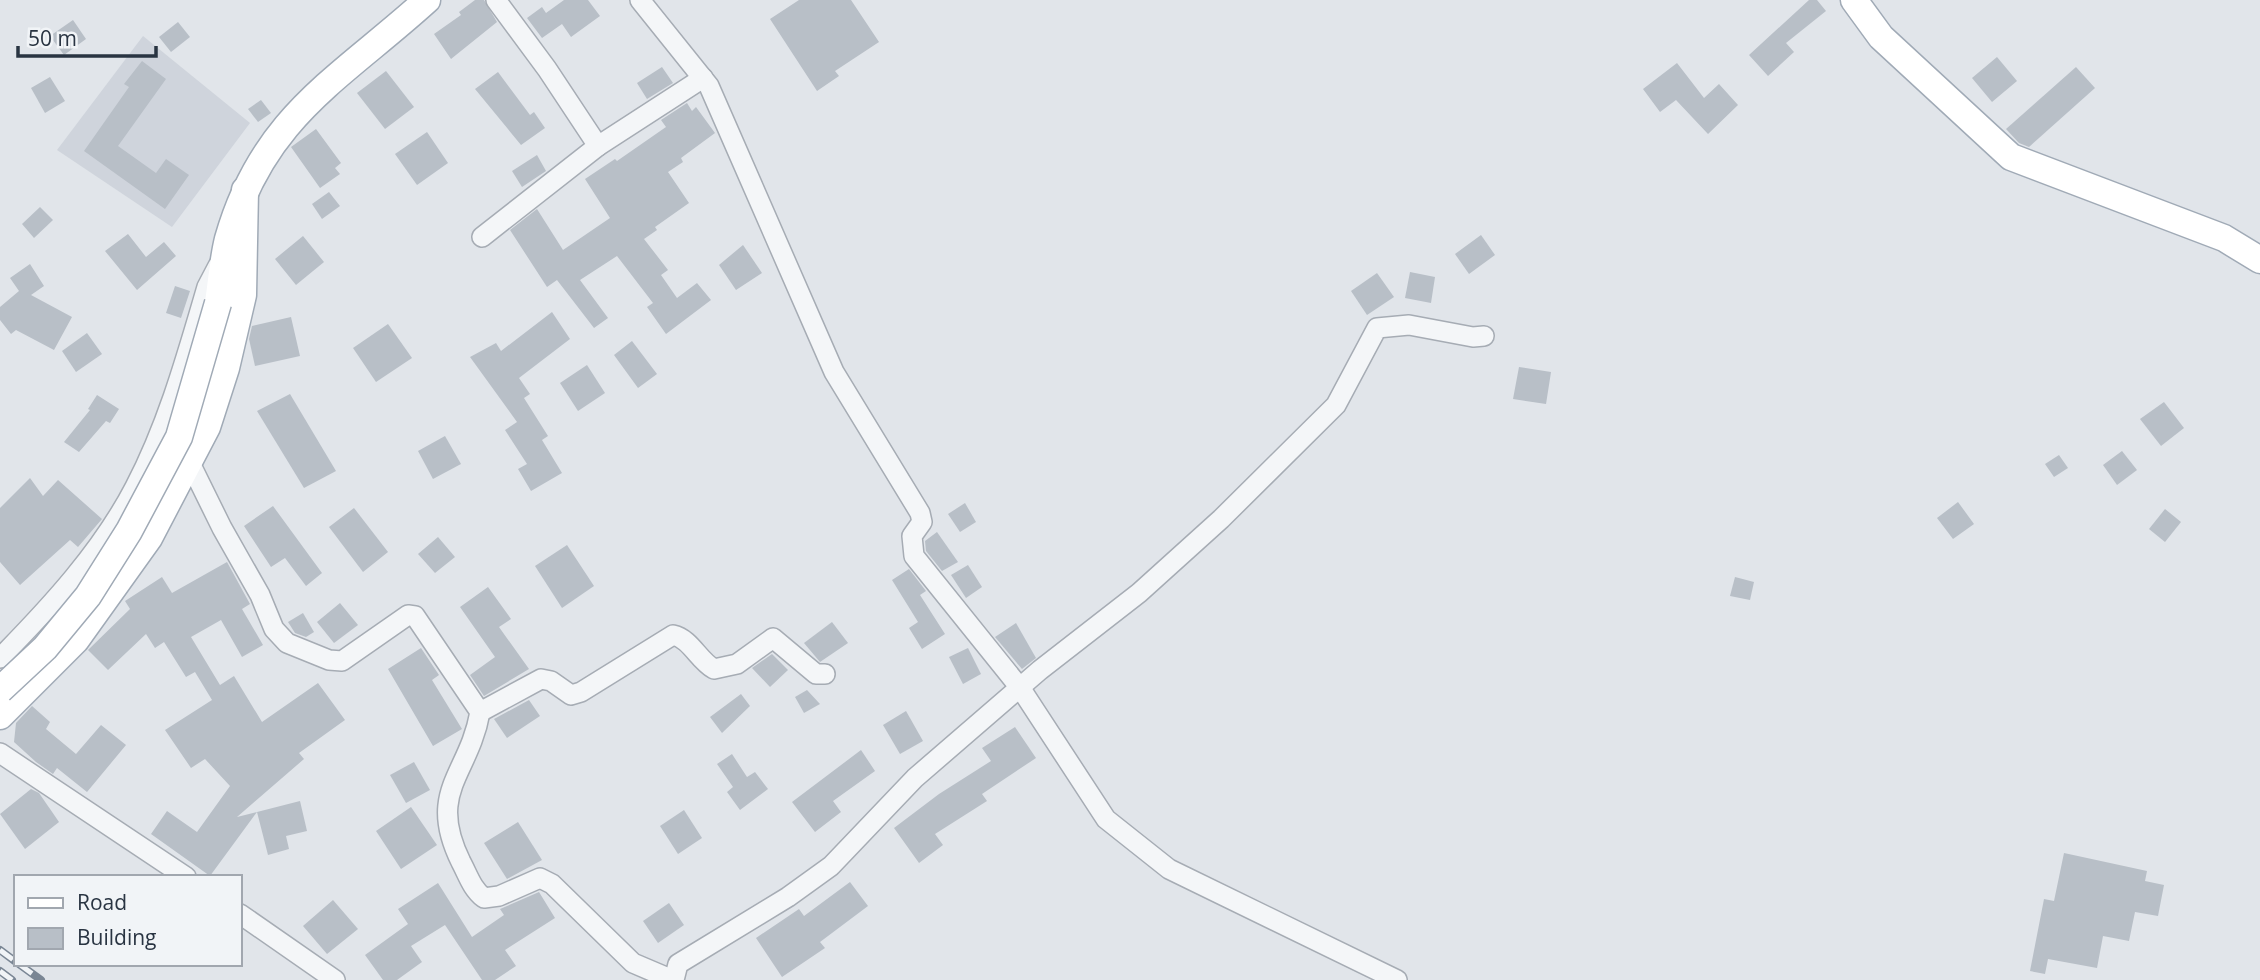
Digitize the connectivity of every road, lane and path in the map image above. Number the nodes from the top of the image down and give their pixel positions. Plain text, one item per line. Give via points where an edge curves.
1 (427, 0) edge
2 (496, 0) edge
3 (640, 0) edge
4 (1854, 0) edge
5 (703, 78) junction
6 (598, 146) junction
7 (246, 190) junction
8 (482, 237) dead end
9 (226, 253) junction
10 (2260, 260) edge
11 (1484, 336) dead end
12 (189, 461) junction
13 (0, 661) edge
14 (825, 674) dead end
15 (1021, 689) junction
16 (13, 690) edge
17 (480, 712) junction
18 (0, 716) edge
19 (0, 753) edge
20 (183, 875) edge
21 (242, 915) edge
22 (335, 980) edge
23 (673, 980) edge
24 (1397, 980) edge

1 - 7 main road via 295,114
2 - 6 street
3 - 5 street
4 - 10 main road via 1881,37 2011,158 2224,238
5 - 6 street
5 - 15 street via 834,372 920,513 922,522 912,536 914,556
6 - 8 street
7 - 9 main road
7 - 12 main road via 243,295 226,368
9 - 13 street via 207,287 163,425 135,488 75,574
9 - 16 main road, bridge via 218,303 179,438 88,596
11 - 15 street via 1409,326 1377,328 1336,405 1258,485 1139,593
12 - 16 main road via 149,538 76,640
12 - 17 street via 274,629 287,643 342,661 401,618 415,616
13 - 16 street
14 - 17 street via 816,674 773,638 737,664 714,669 682,637 673,635 581,692 571,695 541,679
15 - 23 street via 915,778 831,866 678,964
15 - 24 street via 1106,819 1169,869
16 - 18 main road
17 - 23 street via 446,809 450,838 476,892 484,898 499,896 540,878 552,884 633,963
19 - 20 street
21 - 22 street

